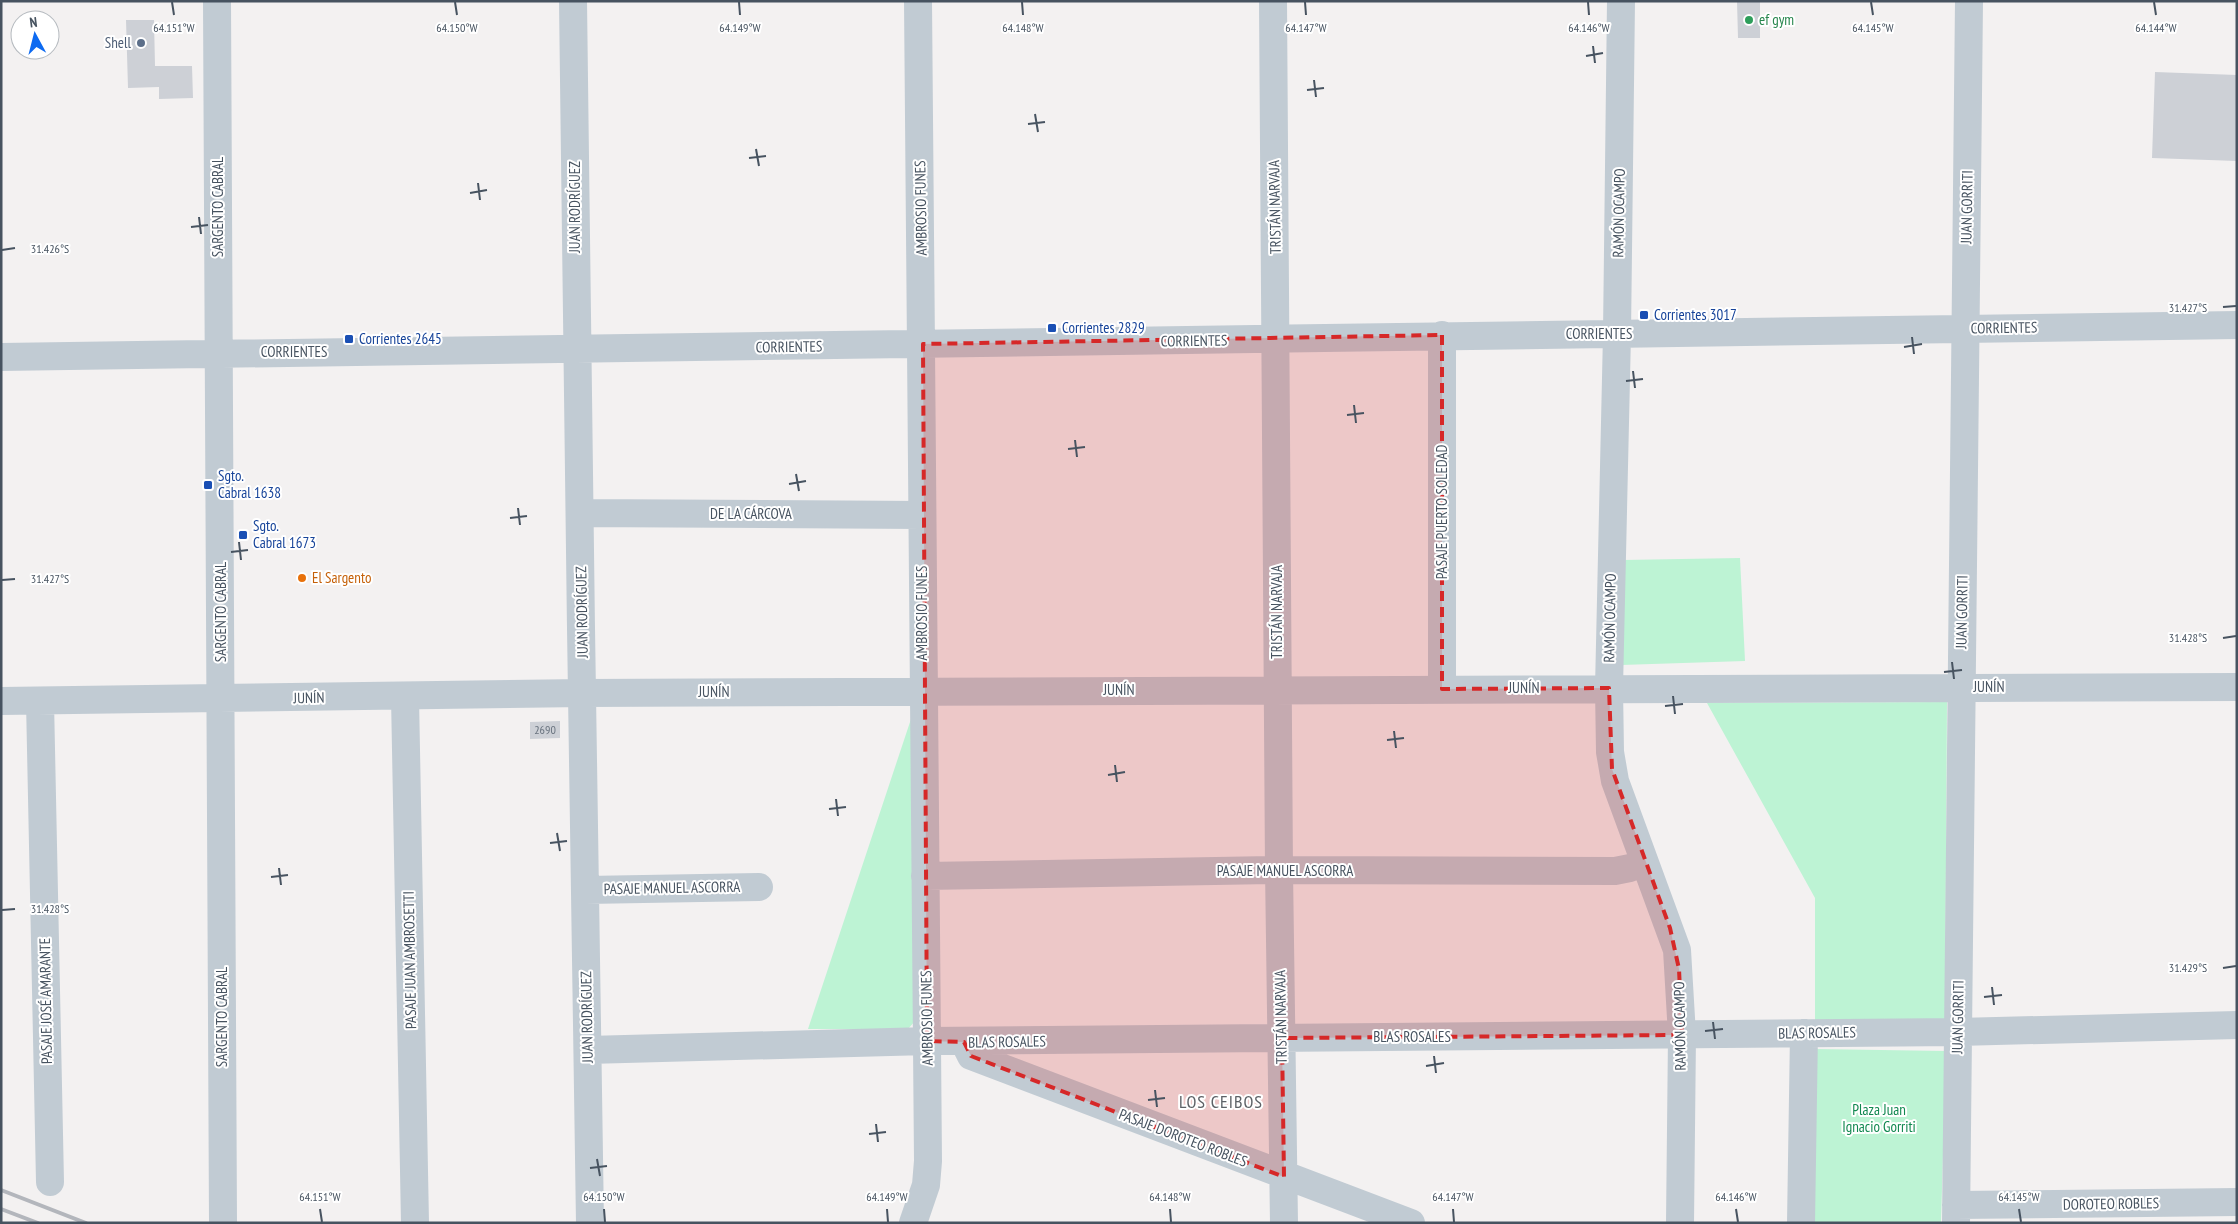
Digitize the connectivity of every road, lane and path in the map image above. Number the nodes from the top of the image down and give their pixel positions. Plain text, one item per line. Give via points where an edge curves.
1 (217, 1) edge
2 (573, 1) edge
3 (918, 1) edge
4 (1273, 1) edge
5 (1621, 1) edge
6 (1969, 1) edge
7 (2237, 325) edge
8 (1965, 328) junction
9 (1617, 334) junction
10 (1442, 335) junction
11 (1276, 340) junction
12 (923, 344) junction
13 (576, 350) junction
14 (219, 353) junction
15 (1, 357) edge
16 (580, 513) junction
17 (922, 515) junction
18 (1962, 687) junction
19 (2237, 687) edge
20 (1609, 688) junction
21 (1277, 689) junction
22 (1442, 689) junction
23 (923, 691) junction
24 (583, 693) junction
25 (405, 697) junction
26 (221, 699) junction
27 (40, 701) junction
28 (1, 702) edge
29 (1644, 862) junction
30 (1278, 870) junction
31 (925, 876) junction
32 (759, 887) dead end
33 (586, 890) junction
34 (2237, 1025) edge
35 (1958, 1032) junction
36 (1682, 1034) junction
37 (1804, 1034) junction
38 (1282, 1038) junction
39 (927, 1041) junction
40 (964, 1042) junction
41 (588, 1050) junction
42 (1284, 1176) junction
43 (50, 1182) dead end
44 (2237, 1202) edge
45 (1956, 1214) edge
46 (223, 1223) edge
47 (414, 1223) edge
48 (590, 1223) edge
49 (913, 1223) edge
50 (1284, 1223) edge
51 (1411, 1223) edge
52 (1680, 1223) edge
53 (1801, 1223) edge

1 - 14 street, SARGENTO CABRAL
2 - 13 street, JUAN RODRÍGUEZ
3 - 12 street, AMBROSIO FUNES
4 - 11 street, TRISTÁN NARVAJA
5 - 9 street, RAMÓN OCAMPO
6 - 8 street, JUAN GORRITI
7 - 8 street, CORRIENTES
8 - 9 street, CORRIENTES
8 - 18 street, JUAN GORRITI
9 - 10 street, CORRIENTES
9 - 20 street, RAMÓN OCAMPO
10 - 11 street, CORRIENTES
10 - 22 street, PASAJE PUERTO SOLEDAD
11 - 12 street, CORRIENTES
11 - 21 street, TRISTÁN NARVAJA
12 - 13 street, CORRIENTES
12 - 17 street, AMBROSIO FUNES
13 - 14 street, CORRIENTES
13 - 16 street, JUAN RODRÍGUEZ
14 - 15 street, CORRIENTES
14 - 26 street, SARGENTO CABRAL
16 - 17 street, DE LA CÁRCOVA
16 - 24 street, JUAN RODRÍGUEZ
17 - 23 street, AMBROSIO FUNES
18 - 19 street, JUNÍN
18 - 20 street, JUNÍN
18 - 35 street, JUAN GORRITI
20 - 22 street, JUNÍN
20 - 29 street, RAMÓN OCAMPO via 1612,769
21 - 22 street, JUNÍN
21 - 23 street, JUNÍN
21 - 30 street, TRISTÁN NARVAJA
23 - 24 street, JUNÍN
23 - 31 street, AMBROSIO FUNES
24 - 25 street, JUNÍN
24 - 33 street, JUAN RODRÍGUEZ
25 - 26 street, JUNÍN
25 - 47 street, PASAJE JUAN AMBROSETTI
26 - 27 street, JUNÍN
26 - 46 street, SARGENTO CABRAL
27 - 28 street, JUNÍN
27 - 43 street, PASAJE JOSÉ AMARANTE
29 - 30 street, PASAJE MANUEL ASCORRA via 1615,871
29 - 36 street, RAMÓN OCAMPO via 1677,950
30 - 31 street, PASAJE MANUEL ASCORRA
30 - 38 street, TRISTÁN NARVAJA
31 - 39 street, AMBROSIO FUNES
32 - 33 street, PASAJE MANUEL ASCORRA
33 - 41 street, JUAN RODRÍGUEZ
34 - 35 street, BLAS ROSALES
35 - 37 street, BLAS ROSALES
35 - 45 street, JUAN GORRITI
36 - 37 street, BLAS ROSALES
36 - 38 street, BLAS ROSALES
36 - 52 street, RAMÓN OCAMPO
37 - 53 street
38 - 40 street, BLAS ROSALES
38 - 42 street, TRISTÁN NARVAJA
39 - 40 street, BLAS ROSALES
39 - 41 street, BLAS ROSALES
39 - 49 street, AMBROSIO FUNES via 928,1161 926,1185
40 - 42 street, PASAJE DOROTEO ROBLES via 971,1056
41 - 48 street, JUAN RODRÍGUEZ
42 - 50 street, TRISTÁN NARVAJA
42 - 51 street, PASAJE DOROTEO ROBLES
44 - 45 street, DOROTEO ROBLES

